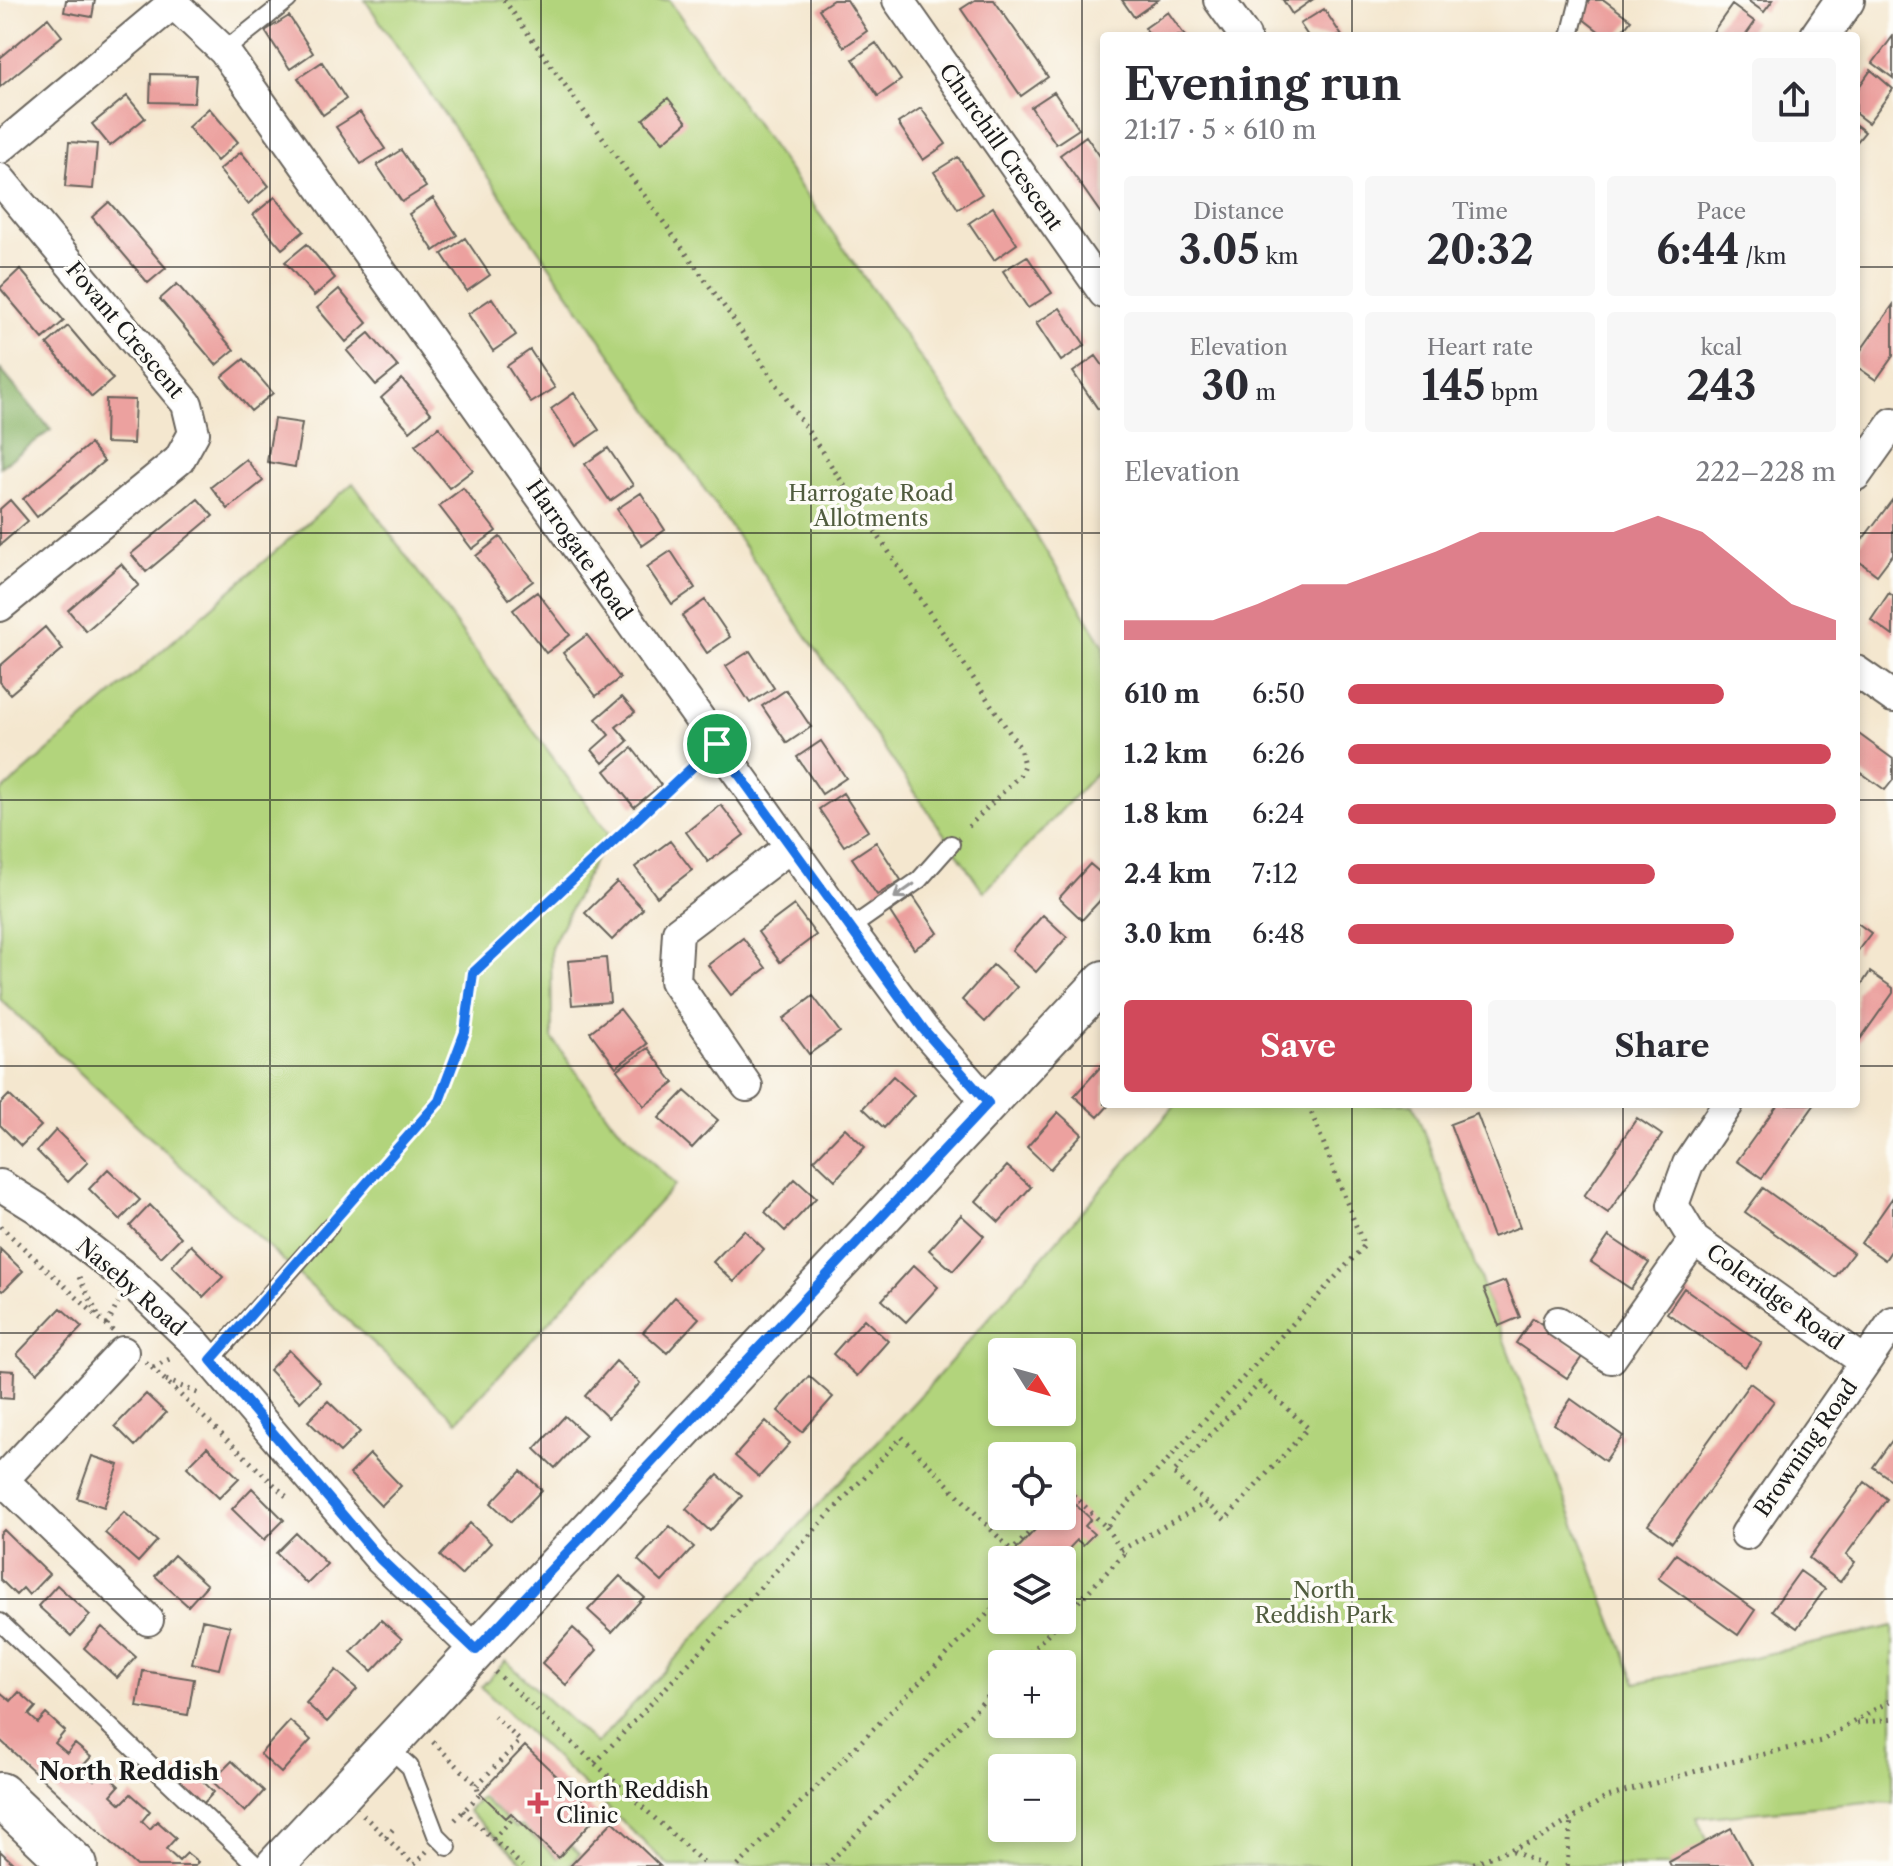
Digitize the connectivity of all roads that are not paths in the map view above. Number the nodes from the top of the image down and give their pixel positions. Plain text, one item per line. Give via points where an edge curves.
1 (288, 0) edge
2 (898, 0) edge
3 (1219, 0) edge
4 (1579, 0) edge
5 (1845, 0) edge
6 (171, 2) edge
7 (1242, 32) edge
8 (1571, 32) edge
9 (1823, 32) edge
10 (224, 51) junction
11 (0, 148) edge
12 (0, 179) edge
13 (1100, 287) edge
14 (1893, 423) edge
15 (1860, 469) edge
16 (0, 606) edge
17 (1860, 674) edge
18 (1893, 697) edge
19 (951, 844) road end
20 (790, 847) junction
21 (849, 929) junction
22 (1100, 984) edge
23 (747, 1086) dead end
24 (988, 1103) junction
25 (1725, 1108) edge
26 (0, 1185) edge
27 (330, 1226) road end
28 (1694, 1240) junction
29 (1558, 1322) dead end
30 (1893, 1322) edge
31 (128, 1349) road end
32 (211, 1360) junction
33 (1865, 1362) junction
34 (1, 1480) edge
35 (1746, 1534) dead end
36 (148, 1620) dead end
37 (0, 1622) edge
38 (476, 1650) junction
39 (399, 1733) junction
40 (0, 1795) edge
41 (448, 1847) dead end
42 (75, 1866) edge
43 (257, 1866) edge
44 (275, 1866) edge

1 - 10 lane
2 - 13 street, Churchill Crescent
3 - 7 street
4 - 8 lane
5 - 9 street
6 - 10 street, Harrogate Road
6 - 11 street
10 - 20 street, Harrogate Road
12 - 16 street, Fovant Crescent via 187,404 194,433 179,460
14 - 15 street
17 - 18 street
19 -> 21 lane via 919,880
20 - 21 street, Harrogate Road
20 - 23 street via 678,932 675,981
21 - 24 street, Harrogate Road via 924,1030
22 - 24 street
24 - 38 street
25 - 28 street, Coleridge Road via 1688,1164 1673,1205
26 - 32 street, Naseby Road via 128,1279
27 - 32 lane
28 - 29 street via 1611,1358
28 - 33 street, Coleridge Road
30 - 33 street, Browning Road
31 - 34 street
32 - 38 street, Naseby Road via 380,1559
33 - 35 street, Browning Road
34 - 36 street
37 - 43 lane
38 - 39 street
39 - 41 lane via 436,1835
39 - 44 street
40 - 42 main road

